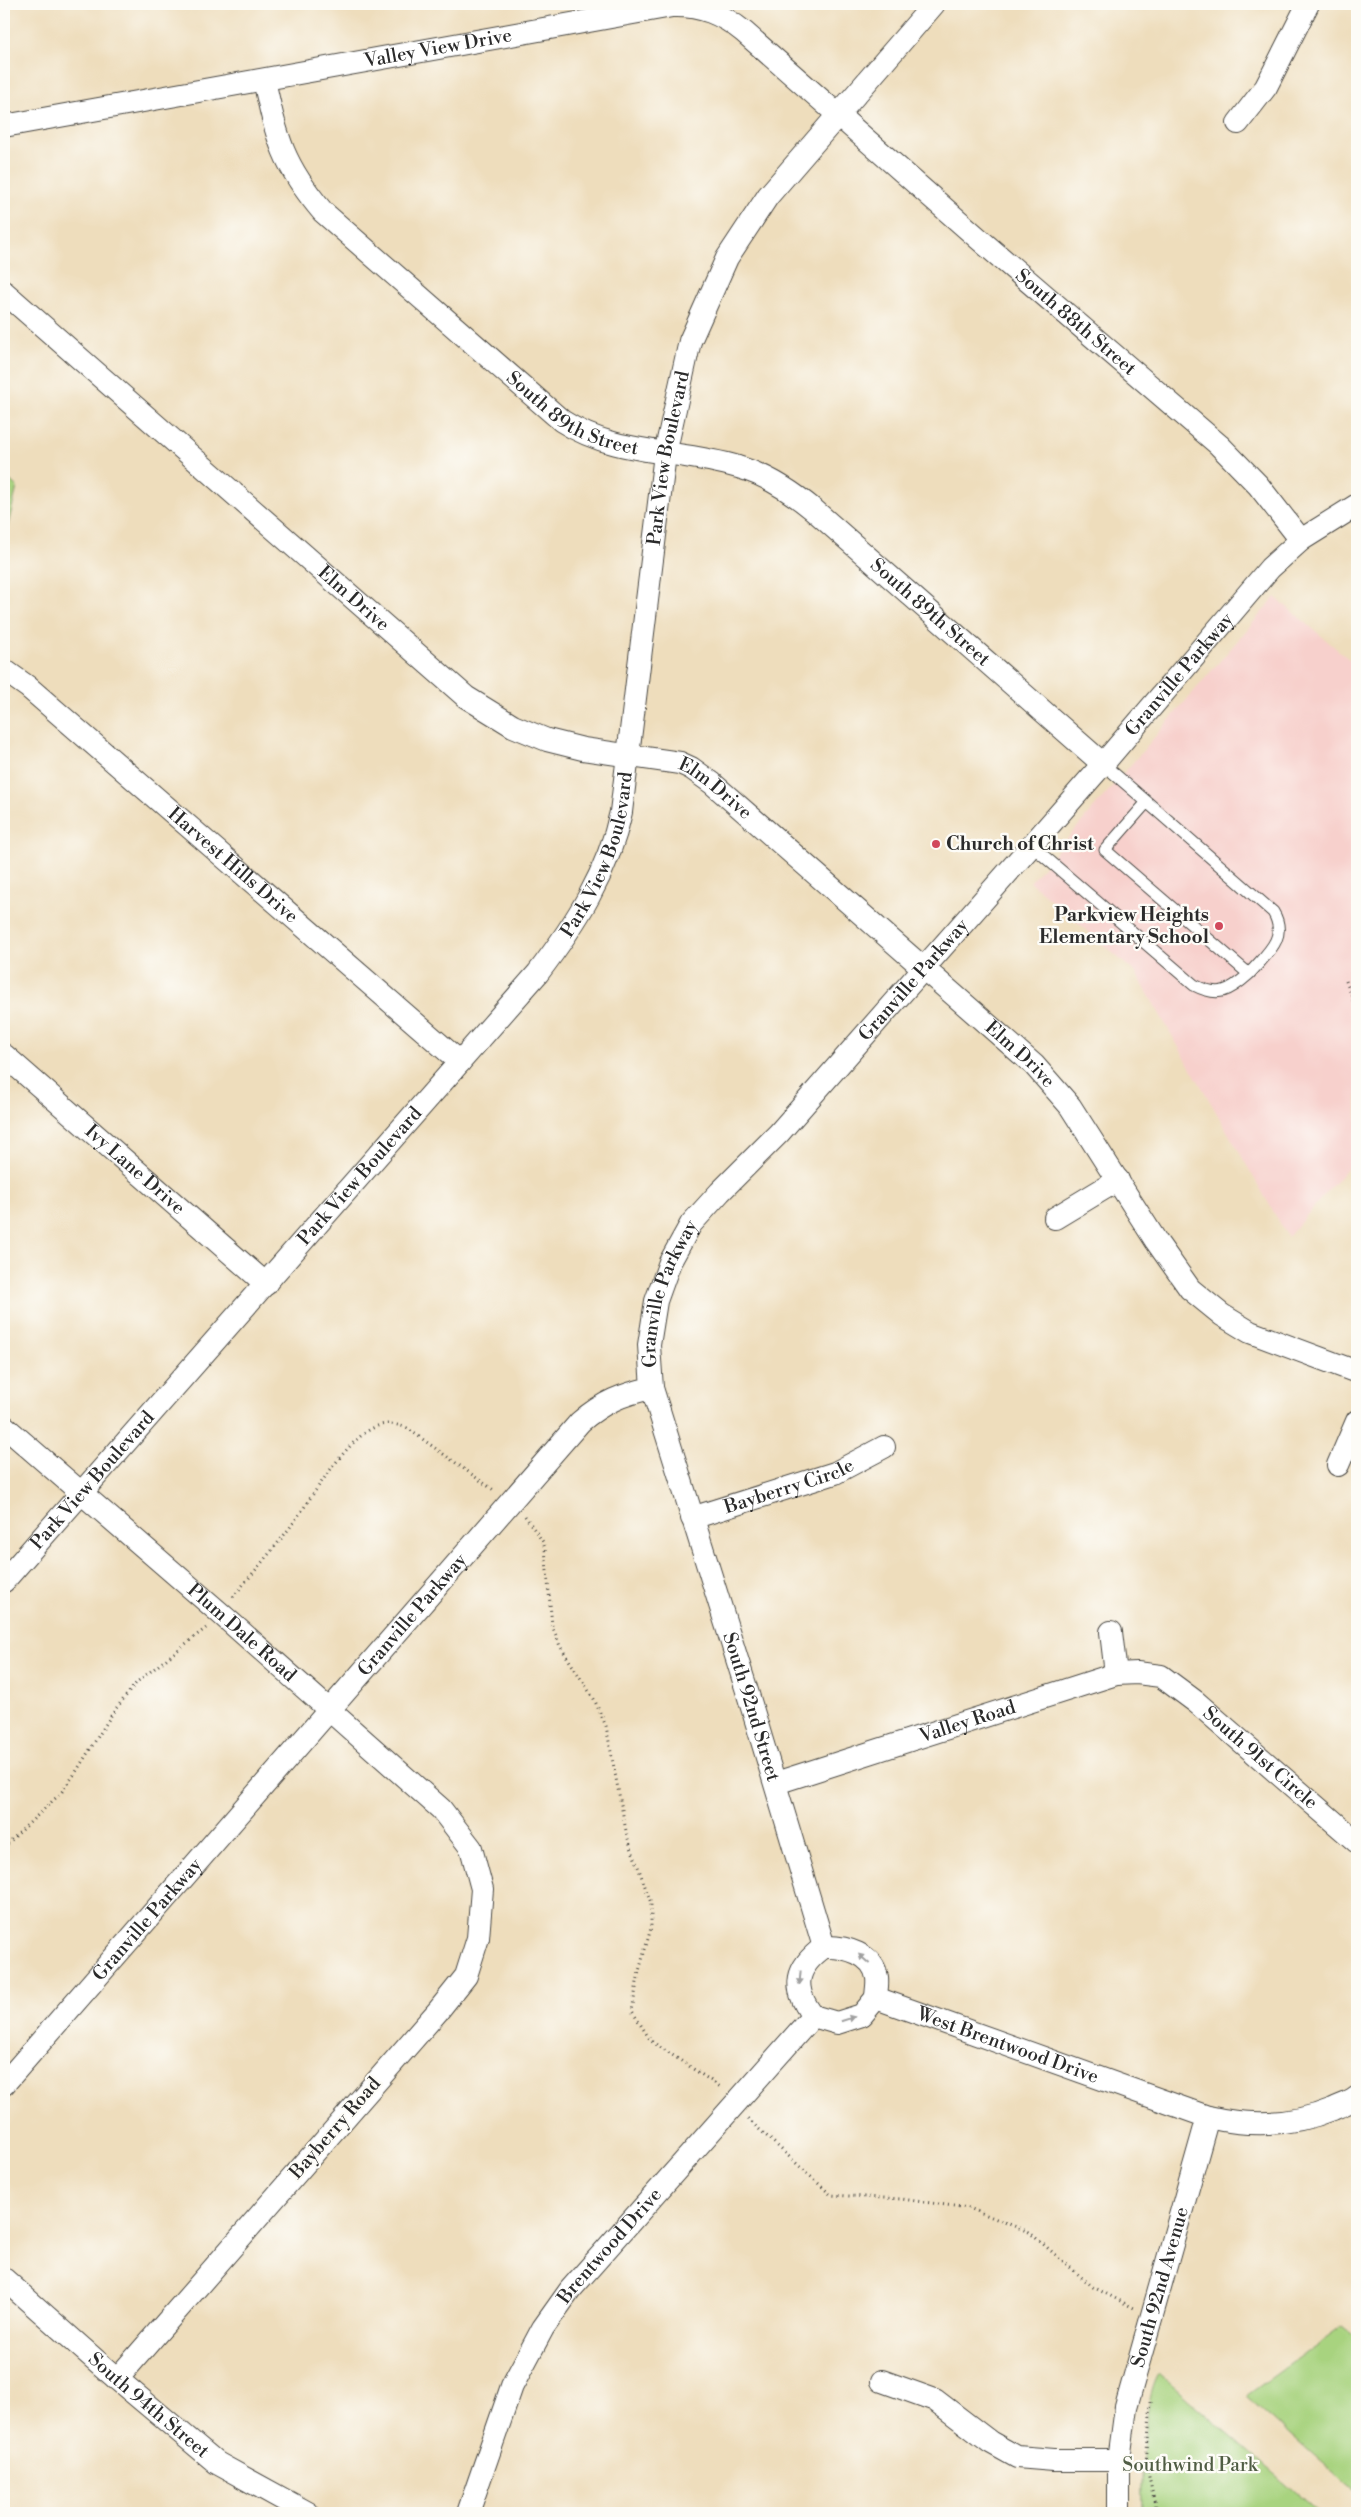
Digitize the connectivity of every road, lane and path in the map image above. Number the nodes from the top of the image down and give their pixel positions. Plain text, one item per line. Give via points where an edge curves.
1 (934, 4) edge
2 (1308, 4) edge
3 (264, 80) junction
4 (838, 114) junction
5 (1238, 123) dead end
6 (4, 126) edge
7 (4, 292) edge
8 (665, 454) junction
9 (1357, 506) edge
10 (1301, 540) junction
11 (4, 670) edge
12 (629, 755) junction
13 (1103, 764) junction
14 (1147, 802) junction
15 (1031, 845) junction
16 (923, 968) junction
17 (1249, 974) junction
18 (1346, 981) dead end
19 (1357, 1011) edge
20 (4, 1055) edge
21 (460, 1062) junction
22 (1118, 1180) junction
23 (1055, 1218) dead end
24 (266, 1284) junction
25 (1357, 1372) edge
26 (652, 1388) junction
27 (1357, 1420) edge
28 (4, 1426) edge
29 (884, 1447) dead end
30 (1338, 1465) dead end
31 (81, 1493) junction
32 (501, 1496) dead end
33 (522, 1512) dead end
34 (692, 1518) junction
35 (4, 1581) edge
36 (230, 1601) dead end
37 (208, 1626) dead end
38 (1111, 1632) dead end
39 (1116, 1674) junction
40 (1161, 1676) joint
41 (330, 1710) junction
42 (776, 1783) junction
43 (1357, 1842) edge
44 (4, 1847) edge
45 (471, 1848) joint
46 (824, 1947) junction
47 (876, 1998) junction
48 (813, 2016) junction
49 (4, 2084) edge
50 (722, 2088) dead end
51 (1357, 2097) edge
52 (1208, 2116) junction
53 (745, 2117) dead end
54 (4, 2279) edge
55 (1141, 2310) dead end
56 (117, 2379) junction
57 (882, 2381) dead end
58 (1153, 2395) dead end
59 (1119, 2460) junction
60 (308, 2513) edge
61 (468, 2513) edge
62 (1118, 2513) edge
63 (1154, 2513) edge

1 - 4 street, Park View Boulevard
2 - 5 street via 1266,87
3 - 4 street, Valley View Drive via 682,6 707,10 733,23
3 - 6 street, Valley View Drive
3 - 8 street, South 89th Street via 285,157 302,186 330,218 562,420 606,442
4 - 8 street, Park View Boulevard via 768,196 727,258 690,341
4 - 10 street, South 88th Street via 1219,445 1258,485
7 - 12 street, Elm Drive via 466,697 528,733 584,749
8 - 12 street, Park View Boulevard
8 - 13 street, South 89th Street via 752,471 798,497
9 - 10 street, Granville Parkway
10 - 13 street, Granville Parkway via 1256,584
11 - 21 street, Harvest Hills Drive via 28,687
12 - 16 street, Elm Drive via 680,764 702,775
12 - 21 street, Park View Boulevard via 618,827 593,890 562,942
13 - 14 lane
13 - 15 street, Granville Parkway
14 - 17 lane via 1273,912 1279,924 1278,938
14 - 17 lane via 1105,850
15 - 16 street, Granville Parkway
15 - 17 lane via 1194,985 1220,992 1230,990
16 - 22 street, Elm Drive via 1034,1065 1070,1106
16 - 26 street, Granville Parkway via 780,1133 710,1202 687,1230 670,1262 656,1301 649,1345
18 - 19 path
20 - 24 street, Ivy Lane Drive
21 - 24 street, Park View Boulevard
22 - 23 street
22 - 25 street, Elm Drive via 1168,1259 1190,1289 1205,1302 1250,1332
24 - 31 street, Park View Boulevard
26 - 34 street, South 92nd Street
26 - 41 street, Granville Parkway via 618,1396 580,1422
27 - 30 street
28 - 31 street, Plum Dale Road
29 - 34 street, Bayberry Circle via 835,1473
31 - 35 street, Park View Boulevard
31 - 41 street, Plum Dale Road
32 - 36 path via 407,1428 390,1423 377,1426 348,1449
33 - 50 path via 543,1542 550,1615 555,1633 568,1660 594,1698 606,1726 627,1836 652,1903 651,1928 632,2011 651,2042
34 - 42 street, South 92nd Street
37 - 44 path via 137,1682 114,1711 61,1793
38 - 39 street
39 - 40 street, Valley Road
39 - 42 street, Valley Road
40 - 43 street, South 91st Circle via 1196,1702
41 - 45 street, Plum Dale Road via 441,1809
41 - 49 street, Granville Parkway
42 - 46 street, South 92nd Street
45 - 56 street, Bayberry Road via 482,1889 478,1938 466,1976
47 -> 46 street via 878,1977 868,1959 854,1950
46 -> 48 street via 801,1970 799,1992
48 -> 47 street via 836,2023 862,2015
47 - 52 street, West Brentwood Drive
48 - 61 street, Brentwood Drive via 570,2290 543,2328 512,2386
51 - 52 street via 1310,2118 1268,2125 1235,2123
52 - 59 street, South 92nd Avenue via 1130,2391
53 - 55 path via 831,2195 902,2199 969,2208 1029,2232 1093,2287
54 - 56 street, South 94th Street
56 - 60 street, South 94th Street via 217,2463
57 - 59 street via 935,2400 990,2442 1017,2457
58 - 63 path via 1146,2463
59 - 62 street, South 92nd Avenue

